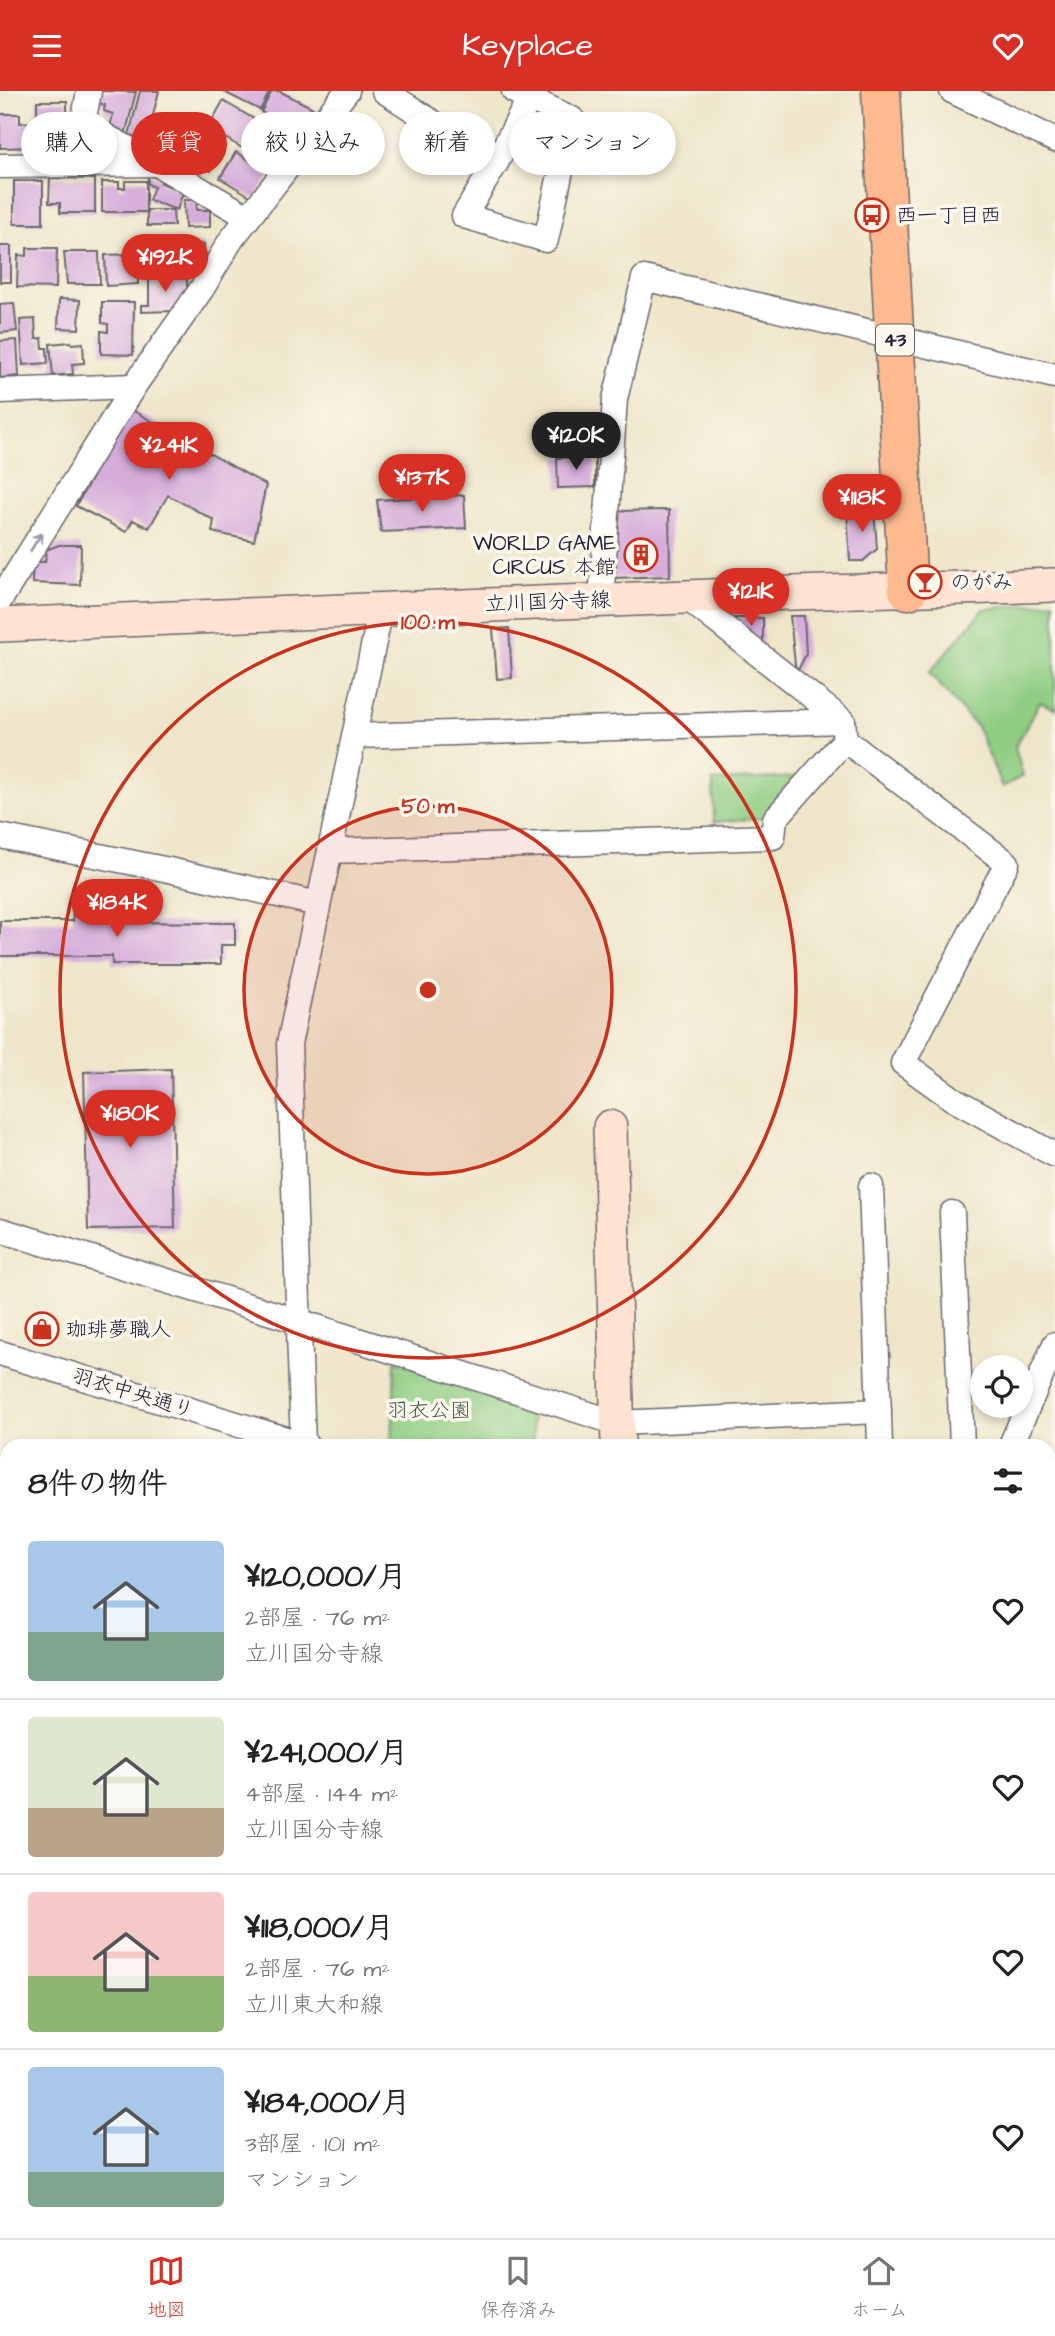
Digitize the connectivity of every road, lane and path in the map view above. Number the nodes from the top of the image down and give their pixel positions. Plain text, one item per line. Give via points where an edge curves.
1 (89, 91) edge
2 (346, 91) edge
3 (384, 91) edge
4 (881, 91) edge
5 (952, 91) edge
6 (521, 95) edge
7 (1055, 139) edge
8 (131, 150) edge
9 (496, 163) junction
10 (131, 164) edge
11 (0, 166) edge
12 (176, 175) edge
13 (247, 217) junction
14 (895, 337) junction
15 (1055, 376) edge
16 (134, 386) junction
17 (0, 391) edge
18 (1055, 585) edge
19 (908, 590) junction
20 (686, 597) junction
21 (0, 600) edge
22 (601, 601) junction
23 (381, 609) junction
24 (0, 625) edge
25 (844, 731) junction
26 (354, 736) junction
27 (0, 835) edge
28 (330, 851) junction
29 (318, 904) junction
30 (610, 1127) dead end
31 (1055, 1155) edge
32 (871, 1186) dead end
33 (952, 1213) dead end
34 (0, 1230) edge
35 (298, 1321) junction
36 (1055, 1344) edge
37 (0, 1353) edge
38 (879, 1411) junction
39 (617, 1434) edge
40 (284, 1439) edge
41 (304, 1439) edge
42 (880, 1439) edge
43 (962, 1439) edge
44 (1014, 1439) edge
45 (0, 1795) edge
46 (0, 1808) edge

1 - 8 street via 83,124
2 - 13 street
3 - 9 street
4 - 14 main road, 43
5 - 7 street
6 - 9 street
6 - 9 street via 572,119 546,240 464,216
10 - 11 street
12 - 13 street
13 - 16 street
14 - 15 street
14 - 19 main road, 43
14 - 22 street via 644,278 615,399
16 - 17 street
21 -> 16 street
18 - 19 main road, 立川国分寺線
19 - 20 main road, 立川国分寺線
20 - 22 main road, 立川国分寺線
20 - 25 street
22 - 23 main road, 立川国分寺線
23 - 24 main road, 立川国分寺線
23 - 26 street
25 - 26 street
25 - 28 street via 775,819 774,837
25 - 31 street via 1007,863 903,1063 953,1099
26 - 28 street
27 - 29 street
28 - 29 street
29 - 35 street via 289,1044
30 - 39 main road
32 - 38 street
33 - 43 street
34 - 35 street
35 - 39 street
35 - 41 street
36 - 44 street
37 - 40 street, 羽衣中央通り
38 - 39 street
38 - 42 street
45 - 46 street

